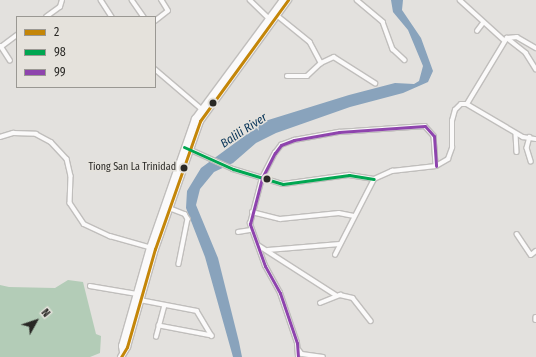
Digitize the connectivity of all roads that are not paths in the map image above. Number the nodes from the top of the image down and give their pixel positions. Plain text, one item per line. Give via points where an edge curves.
1 (62, 0) edge
2 (100, 0) edge
3 (132, 0) edge
4 (161, 0) edge
5 (250, 0) edge
6 (283, 0) edge
7 (288, 0) edge
8 (357, 0) edge
9 (460, 0) edge
10 (47, 16) edge
11 (111, 16) edge
12 (143, 16) edge
13 (278, 16) junction
14 (156, 20) edge
15 (272, 20) junction
16 (484, 23) junction
17 (477, 31) dead end
18 (16, 36) edge
19 (506, 39) junction
20 (536, 48) edge
21 (405, 60) dead end
22 (10, 61) dead end
23 (321, 63) junction
24 (536, 68) edge
25 (156, 70) edge
26 (286, 76) dead end
27 (375, 83) dead end
28 (467, 104) junction
29 (203, 110) junction
30 (405, 121) dead end
31 (405, 126) junction
32 (516, 134) junction
33 (0, 137) edge
34 (533, 137) edge
35 (186, 148) junction
36 (517, 152) dead end
37 (531, 161) dead end
38 (436, 166) junction
39 (262, 178) junction
40 (374, 180) junction
41 (166, 207) junction
42 (252, 212) junction
43 (354, 216) junction
44 (251, 230) junction
45 (238, 232) dead end
46 (516, 234) dead end
47 (340, 244) junction
48 (258, 245) junction
49 (152, 248) junction
50 (268, 250) junction
51 (536, 251) edge
52 (335, 255) dead end
53 (179, 264) dead end
54 (90, 286) dead end
55 (336, 295) junction
56 (138, 297) junction
57 (320, 303) dead end
58 (164, 307) junction
59 (371, 321) dead end
60 (159, 326) junction
61 (156, 337) dead end
62 (298, 346) junction
63 (122, 355) edge
64 (298, 357) edge
65 (323, 357) edge

1 - 10 street via 60,7
2 - 11 street
3 - 12 street
4 - 14 street via 168,11
5 - 15 street
6 - 15 highway
7 - 13 highway
8 - 21 street via 382,20 393,49
9 - 16 street
13 - 15 highway
13 - 23 street via 310,42
15 - 29 highway
16 - 17 street
16 - 19 street
18 - 22 street via 1,47
19 - 20 street via 517,37
19 - 24 street via 526,53
19 - 28 street
23 - 26 street via 307,76
23 - 27 street via 329,58 337,58
25 - 29 street
28 - 32 street
28 - 38 street via 458,106 453,114 452,148 448,159
29 - 35 highway
30 - 31 street
31 - 38 street via 425,126 432,132
31 - 39 street via 339,132 287,142 275,153
32 - 34 street
32 - 36 street
33 - 49 street via 13,133 36,134 51,142 67,158 71,176 70,203 84,224 110,236
34 - 37 street via 527,148
35 - 39 street via 233,169
35 - 41 highway
38 - 40 street via 403,168 384,173
39 - 40 street via 283,184 349,175
39 - 42 street
40 - 43 street
41 - 49 highway
41 - 53 street via 185,214 188,219
42 - 43 street via 280,219 339,213
42 - 44 street
43 - 47 street
44 - 45 street
44 - 48 street
46 - 51 street via 531,255
47 - 50 street
47 - 52 street
48 - 50 street
48 - 62 street via 265,266 280,293
49 - 56 highway
50 - 55 street
54 - 56 street
55 - 57 street
55 - 59 street via 356,299
56 - 58 street
56 - 63 highway via 127,347
58 - 60 street
58 - 60 street via 182,307 197,311 212,336
60 - 61 street
62 - 64 street
62 - 65 street via 302,354

